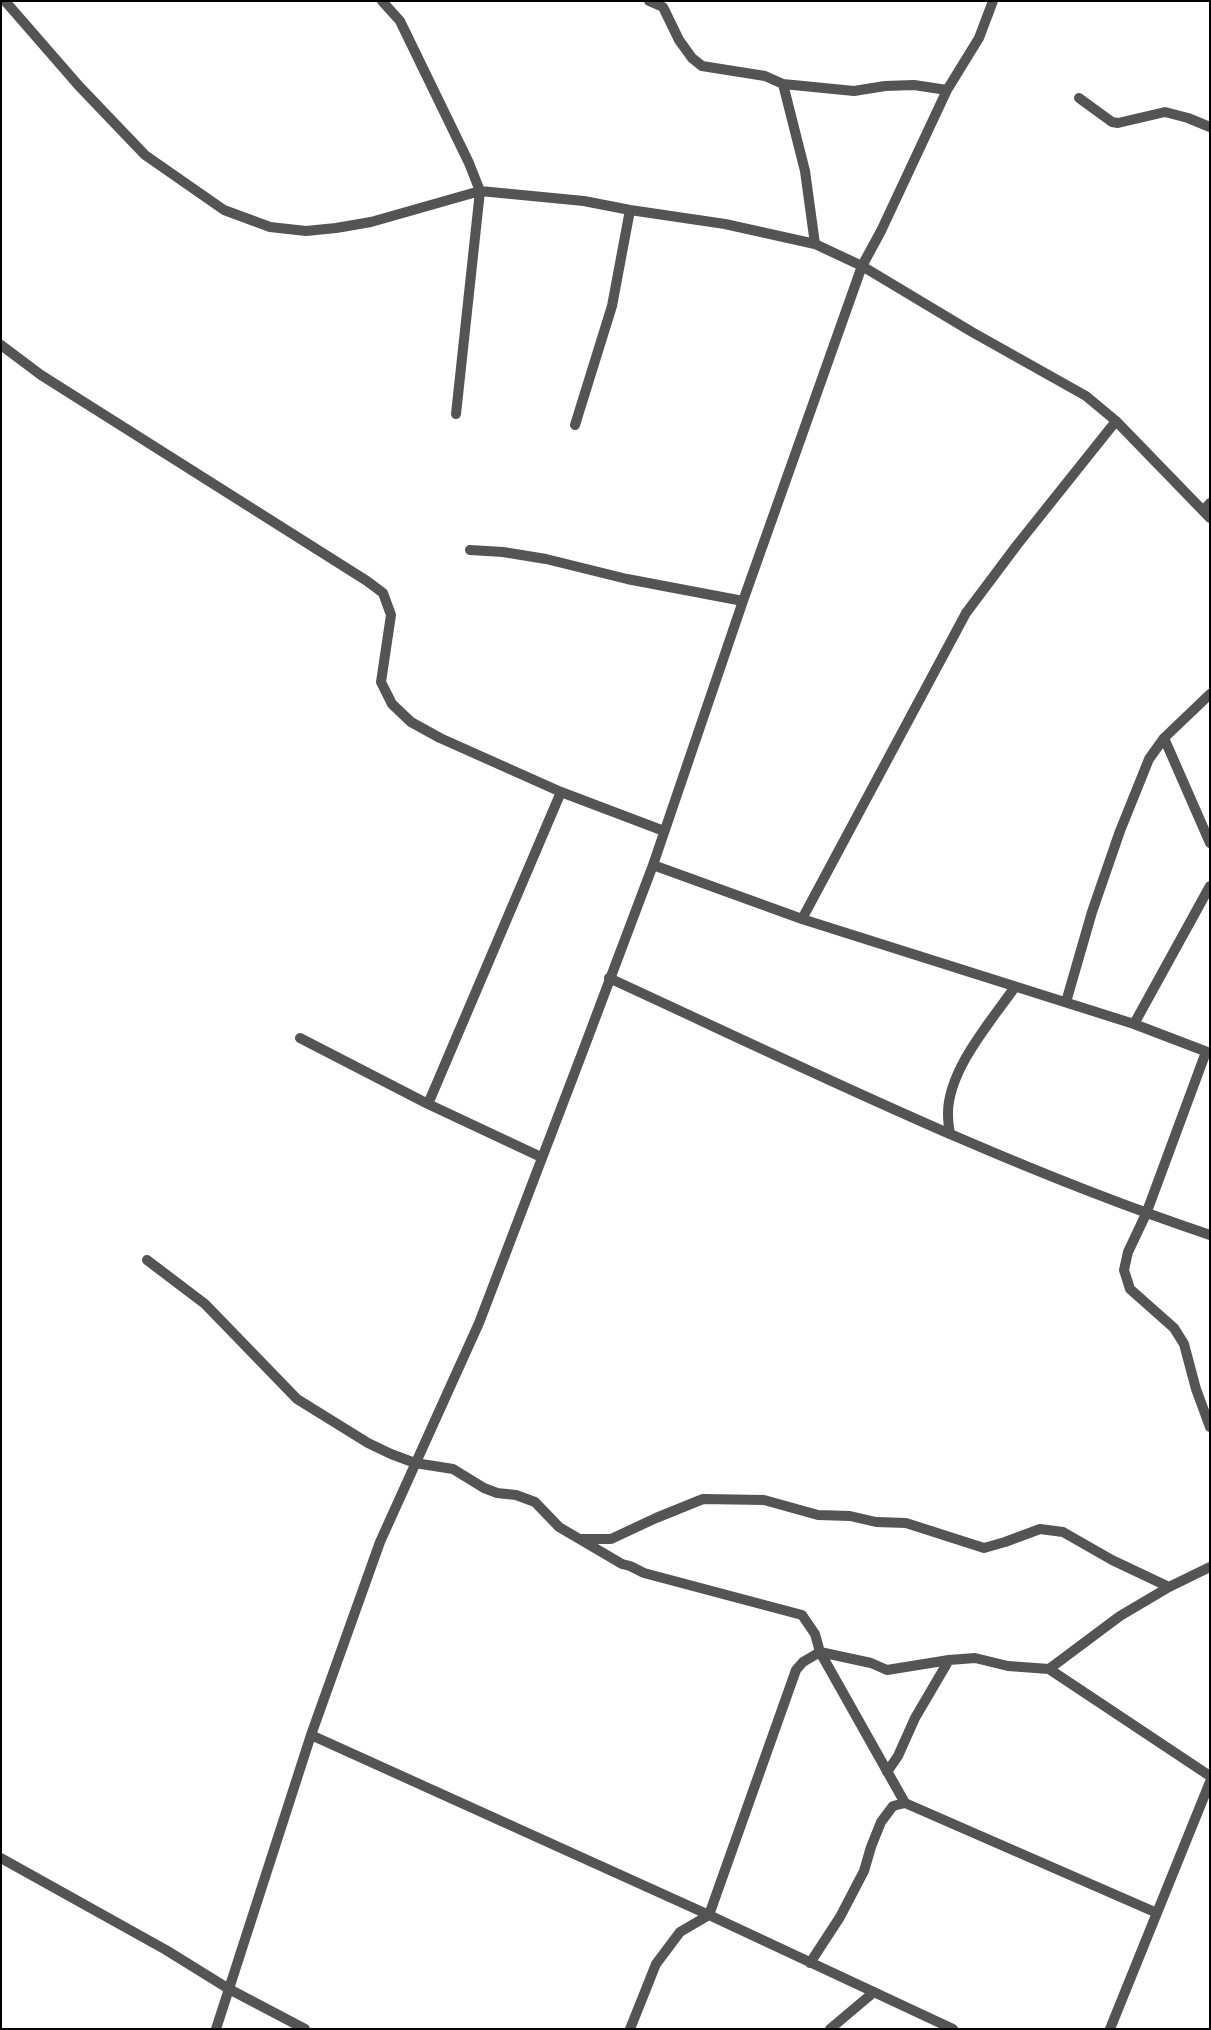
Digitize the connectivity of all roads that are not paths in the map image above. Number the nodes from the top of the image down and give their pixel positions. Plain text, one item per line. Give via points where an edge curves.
1 (5, 1) edge
2 (382, 1) edge
3 (649, 1) edge
4 (993, 1) edge
5 (783, 84) junction
6 (947, 90) junction
7 (1079, 98) dead end
8 (1210, 127) edge
9 (480, 190) junction
10 (630, 210) junction
11 (815, 244) junction
12 (862, 266) junction
13 (1, 345) edge
14 (456, 414) dead end
15 (1116, 421) junction
16 (575, 425) dead end
17 (1208, 511) edge
18 (470, 550) dead end
19 (743, 601) junction
20 (1210, 694) edge
21 (1164, 738) junction
22 (561, 792) junction
23 (664, 831) junction
24 (1210, 842) edge
25 (653, 865) junction
26 (1210, 886) edge
27 (802, 919) junction
28 (609, 978) junction
29 (1015, 986) junction
30 (1066, 1002) junction
31 (1134, 1024) junction
32 (300, 1038) dead end
33 (1208, 1052) edge
34 (428, 1104) junction
35 (950, 1134) junction
36 (541, 1157) junction
37 (1146, 1214) junction
38 (1210, 1235) edge
39 (146, 1260) dead end
40 (1210, 1427) edge
41 (415, 1463) junction
42 (579, 1539) junction
43 (1210, 1567) edge
44 (1169, 1587) junction
45 (820, 1652) junction
46 (949, 1660) junction
47 (1049, 1669) junction
48 (311, 1735) junction
49 (887, 1772) junction
50 (1210, 1776) edge
51 (1210, 1782) edge
52 (905, 1803) junction
53 (1, 1858) edge
54 (1157, 1914) junction
55 (709, 1915) junction
56 (810, 1962) junction
57 (229, 1989) junction
58 (874, 1992) junction
59 (1110, 2028) edge
60 (216, 2029) edge
61 (305, 2029) edge
62 (630, 2029) edge
63 (830, 2029) edge
64 (953, 2029) edge

1 - 9 street via 145,155 224,210 270,227 306,231 371,222
2 - 9 street via 400,21
3 - 5 street via 668,13 679,40 702,66 765,76
4 - 6 street via 979,38
5 - 6 street via 854,92 914,85
5 - 11 street via 805,171
6 - 12 street
7 - 8 street via 1112,122 1166,112
9 - 10 street via 584,201
9 - 14 street
10 - 11 street via 725,224
10 - 16 street via 612,306
11 - 12 street
12 - 15 street via 1086,396
12 - 19 street
13 - 22 street via 41,375 383,593 391,615 381,682 392,704 411,722 440,738
15 - 17 street
15 - 27 street via 966,614
18 - 19 street via 546,559 627,579
19 - 23 street
20 - 21 street
21 - 24 street
21 - 30 street via 1149,759 1120,831
22 - 23 street
22 - 34 street
23 - 25 street
25 - 27 street
25 - 28 street
26 - 31 street
27 - 29 street
28 - 35 street
28 - 36 street
29 - 30 street
29 - 35 street via 967,1055 954,1084 948,1116
30 - 31 street
31 - 33 street
32 - 34 street
33 - 37 street
34 - 36 street
35 - 37 street
36 - 41 street via 479,1323
37 - 38 street
37 - 40 street via 1128,1252 1124,1270 1130,1289 1174,1328 1184,1344
39 - 41 street via 205,1304 297,1399 368,1443
41 - 42 street via 453,1469 484,1488 535,1502 559,1527
41 - 48 street via 380,1542
42 - 44 street via 611,1539 703,1499 764,1500 818,1515 906,1523 984,1548 1040,1529 1063,1532
42 - 45 street via 644,1573 802,1615 815,1634
43 - 44 street
44 - 47 street via 1120,1616
45 - 46 street via 871,1663 887,1670
45 - 49 street
45 - 55 street via 796,1670
46 - 47 street via 976,1658 1008,1666
46 - 49 street
47 - 50 street
48 - 55 street
48 - 57 street
49 - 52 street
51 - 54 street
52 - 54 street
52 - 56 street via 893,1806 881,1822 864,1871
53 - 57 street
54 - 59 street
55 - 56 street
55 - 62 street via 680,1932 656,1964
56 - 58 street
57 - 60 street
57 - 61 street
58 - 63 street
58 - 64 street

